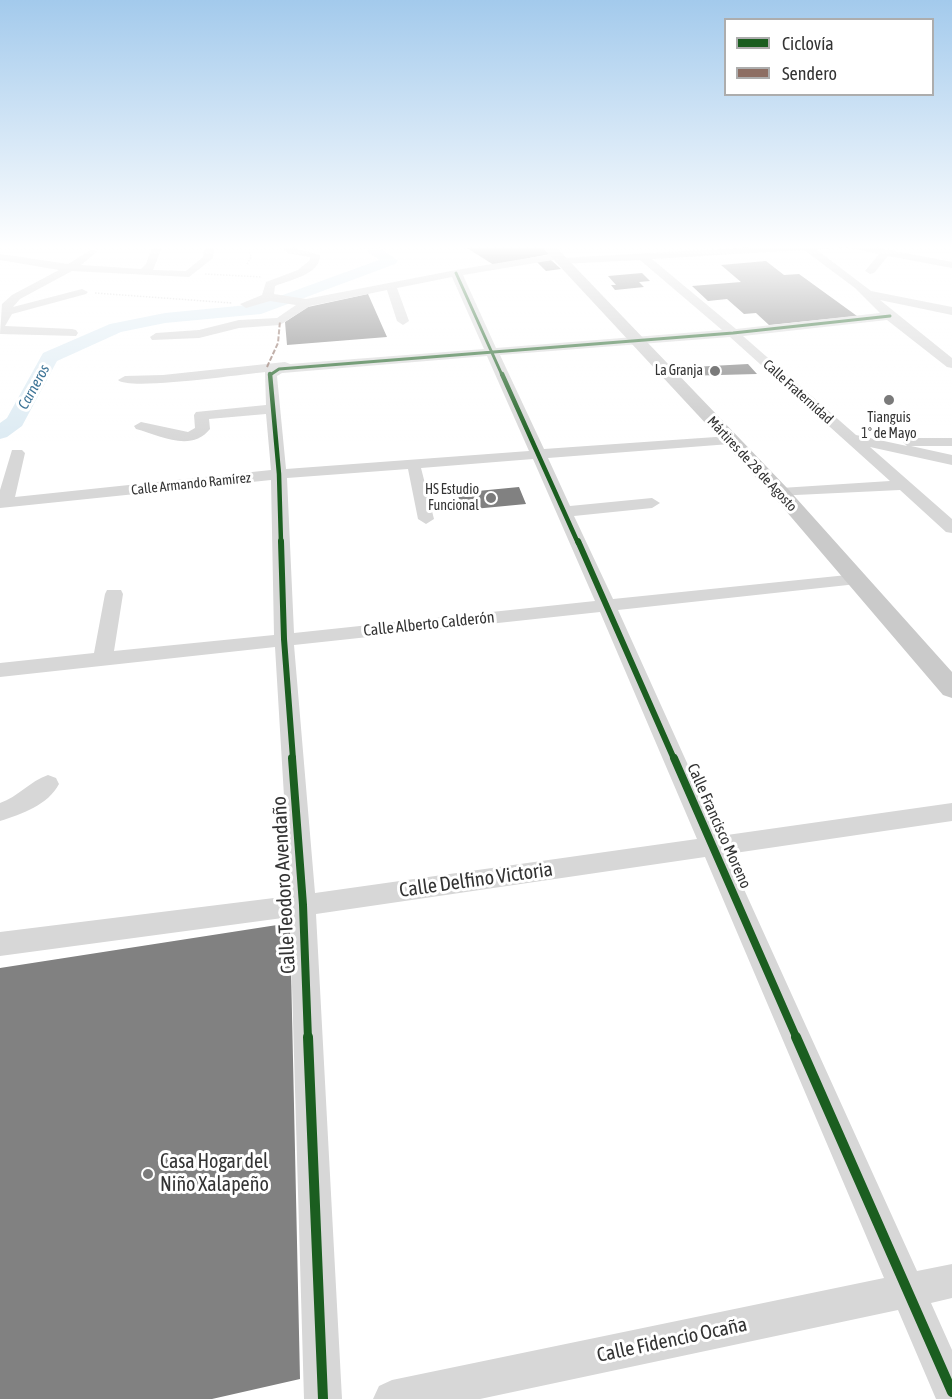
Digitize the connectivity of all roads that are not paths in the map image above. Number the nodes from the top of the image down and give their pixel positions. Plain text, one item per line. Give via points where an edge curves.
1 (14, 310) edge
2 (292, 310) edge
3 (399, 310) edge
4 (474, 310) edge
5 (611, 310) edge
6 (706, 310) edge
7 (885, 310) edge
8 (8, 312) joint
9 (891, 316) junction
10 (403, 321) dead end
11 (0, 325) edge
12 (0, 330) edge
13 (34, 330) junction
14 (72, 333) dead end
15 (733, 333) junction
16 (156, 337) dead end
17 (637, 341) junction
18 (12, 344) dead end
19 (494, 352) junction
20 (358, 359) dead end
21 (952, 364) edge
22 (324, 366) junction
23 (125, 380) dead end
24 (273, 409) junction
25 (141, 426) dead end
26 (849, 437) junction
27 (730, 440) junction
28 (952, 442) edge
29 (879, 443) junction
30 (17, 453) dead end
31 (538, 455) junction
32 (506, 458) junction
33 (952, 460) edge
34 (381, 466) junction
35 (415, 470) junction
36 (279, 474) junction
37 (906, 484) junction
38 (781, 493) junction
39 (2, 503) edge
40 (652, 503) dead end
41 (564, 512) junction
42 (426, 519) dead end
43 (952, 528) edge
44 (857, 579) junction
45 (114, 594) dead end
46 (606, 604) junction
47 (284, 639) junction
48 (103, 659) junction
49 (0, 670) edge
50 (952, 688) edge
51 (48, 784) dead end
52 (0, 812) edge
53 (952, 812) edge
54 (713, 846) junction
55 (303, 905) junction
56 (0, 944) edge
57 (952, 1281) edge
58 (907, 1290) junction
59 (952, 1392) edge
60 (323, 1399) edge
61 (392, 1399) edge

1 - 8 street
2 - 16 street via 280,321
3 - 10 street
4 - 19 street, Calle Francisco Moreno
5 - 17 main road, Mártires de 28 de Agosto
6 - 15 street, Calle Fraternidad
7 - 9 street
8 - 11 street
9 - 15 street
9 - 21 street
12 - 13 street
13 - 14 street
13 - 18 street
15 - 17 street
15 - 26 street, Calle Fraternidad
17 - 19 street
17 - 27 main road, Mártires de 28 de Agosto
19 - 20 street
19 - 22 street
19 - 31 street, Calle Francisco Moreno
22 - 23 street via 267,367
22 - 24 street, Calle Teodoro Avendaño via 273,371
24 - 25 street via 201,415 204,429 194,435 174,437
24 - 36 street, Calle Teodoro Avendaño
26 - 29 street
26 - 37 street, Calle Fraternidad
27 - 31 street, Calle Armando Ramírez
27 - 38 main road, Mártires de 28 de Agosto
28 - 29 street
29 - 33 street
30 - 39 street
31 - 32 street, Calle Armando Ramírez
31 - 41 street, Calle Francisco Moreno
32 - 34 street, Calle Armando Ramírez
32 - 35 street, Calle Armando Ramírez via 492,463
34 - 35 street, Calle Armando Ramírez
34 - 36 street, Calle Armando Ramírez
35 - 42 street
36 - 39 street, Calle Armando Ramírez
36 - 47 street, Calle Teodoro Avendaño
37 - 38 street
37 - 43 street, Calle Fraternidad
38 - 44 main road, Mártires de 28 de Agosto
40 - 41 street
41 - 46 street, Calle Francisco Moreno
44 - 46 street, Calle Alberto Calderón
44 - 50 main road, Mártires de 28 de Agosto
45 - 48 street
46 - 47 street, Calle Alberto Calderón
46 - 54 street, Calle Francisco Moreno
47 - 48 street, Calle Alberto Calderón
47 - 55 street, Calle Teodoro Avendaño
48 - 49 street, Calle Alberto Calderón
51 - 52 street via 21,805
53 - 54 street, Calle Delfino Victoria
54 - 55 street, Calle Delfino Victoria
54 - 58 street, Calle Francisco Moreno
55 - 56 street, Calle Delfino Victoria
55 - 60 street, Calle Teodoro Avendaño
57 - 58 street, Calle Fidencio Ocaña
58 - 59 street, Calle Francisco Moreno
58 - 61 street, Calle Fidencio Ocaña

